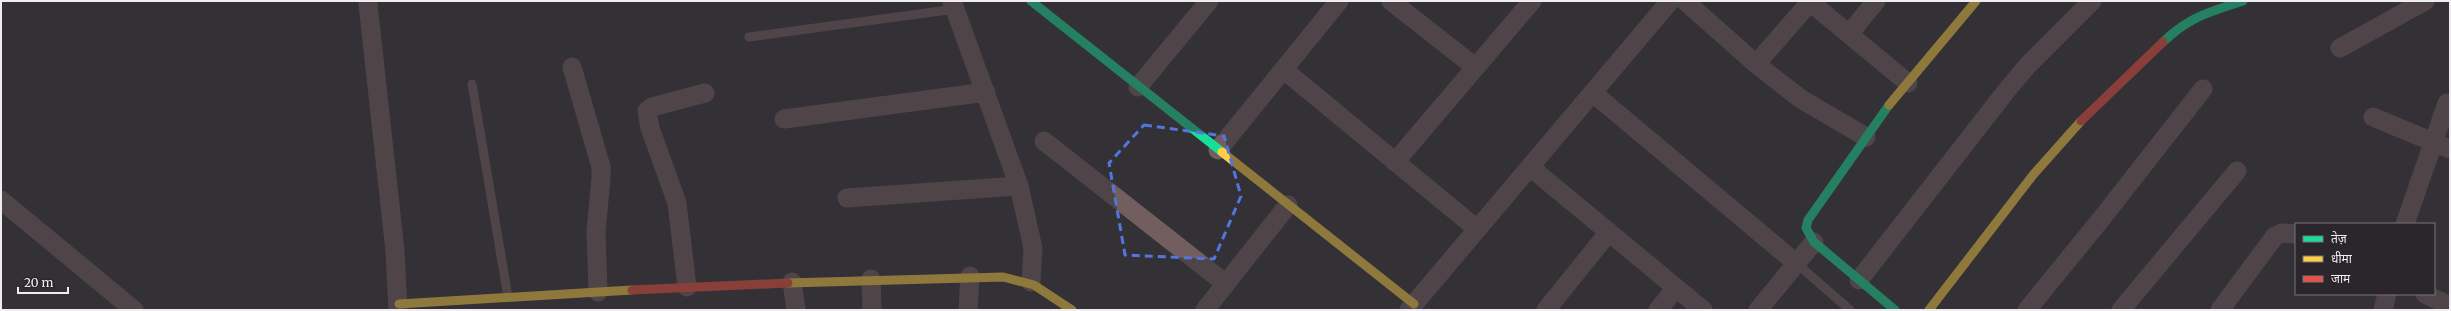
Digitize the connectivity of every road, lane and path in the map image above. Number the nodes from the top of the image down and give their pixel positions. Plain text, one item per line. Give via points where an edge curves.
1 (1031, 1) edge
2 (1339, 1) edge
3 (1392, 1) edge
4 (1532, 1) edge
5 (1670, 1) edge
6 (1685, 1) edge
7 (1876, 1) edge
8 (1976, 1) edge
9 (2092, 1) edge
10 (2243, 1) edge
11 (2425, 1) edge
12 (1811, 2) edge
13 (368, 4) dead end
14 (1201, 4) edge
15 (954, 5) edge
16 (1849, 34) junction
17 (749, 37) dead end
18 (2340, 48) dead end
19 (1756, 64) junction
20 (1475, 67) junction
21 (572, 68) dead end
22 (1284, 70) junction
23 (1908, 83) junction
24 (472, 84) dead end
25 (1138, 87) junction
26 (2203, 89) dead end
27 (986, 92) junction
28 (705, 93) dead end
29 (1593, 93) junction
30 (2447, 103) dead end
31 (2373, 117) dead end
32 (784, 119) dead end
33 (1866, 137) junction
34 (1044, 141) dead end
35 (2442, 145) edge
36 (1218, 150) junction
37 (1395, 162) junction
38 (1530, 167) junction
39 (2237, 171) dead end
40 (1019, 186) junction
41 (847, 198) dead end
42 (1, 200) edge
43 (1288, 206) junction
44 (2405, 223) edge
45 (1478, 228) junction
46 (1609, 232) junction
47 (2295, 234) edge
48 (1814, 242) junction
49 (1796, 263) junction
50 (970, 276) junction
51 (1006, 277) junction
52 (870, 279) junction
53 (1859, 280) junction
54 (792, 282) junction
55 (1031, 282) junction
56 (1226, 284) junction
57 (687, 286) junction
58 (1676, 288) junction
59 (598, 292) junction
60 (2387, 295) edge
61 (2427, 295) edge
62 (508, 297) junction
63 (2450, 306) edge
64 (398, 307) edge
65 (1412, 307) edge
66 (134, 310) edge
67 (796, 310) edge
68 (872, 310) edge
69 (968, 310) edge
70 (1055, 310) edge
71 (1072, 310) edge
72 (1205, 310) edge
73 (1546, 310) edge
74 (1658, 310) edge
75 (1703, 310) edge
76 (1758, 310) edge
77 (1850, 310) edge
78 (1895, 310) edge
79 (1929, 310) edge
80 (2027, 310) edge
81 (2121, 310) edge
82 (2220, 310) edge
83 (2383, 310) edge

1 - 25 street
2 - 22 street
3 - 20 street
4 - 20 street
5 - 29 street
6 - 19 street
7 - 16 street
8 - 23 street
9 - 53 street via 2027,66
10 - 79 street via 2204,14 2180,26 2090,110 2033,175
11 - 18 street
12 - 16 street
12 - 19 street
13 - 64 street via 395,251
14 - 25 street
15 - 17 lane
15 - 27 street
16 - 23 street
19 - 33 street via 1801,99
20 - 37 street
21 - 59 street via 600,167 596,232
22 - 36 street
22 - 37 street
23 - 33 street
24 - 62 lane
25 - 36 street
26 - 80 street
27 - 32 street
27 - 40 street
28 - 57 street via 659,105 647,111 650,128 677,203
29 - 38 street
29 - 49 street
30 - 35 street
31 - 35 street
33 - 48 street via 1808,220 1806,228
34 - 56 street
35 - 44 street
36 - 43 street
37 - 45 street
38 - 45 street
38 - 46 street
39 - 81 street
40 - 41 street
40 - 55 street via 1033,248
42 - 66 street
43 - 56 street
43 - 65 street
45 - 65 street
46 - 58 street
46 - 73 street
47 - 82 street via 2282,233 2275,236
48 - 49 street
48 - 53 street
49 - 76 street
49 - 77 lane
50 - 51 street
50 - 52 street
50 - 69 street
51 - 55 street
51 - 70 street
52 - 54 street
52 - 68 street
53 - 78 street
54 - 57 street
54 - 67 street
55 - 71 street
56 - 72 street
57 - 59 street
58 - 74 street
58 - 75 street
59 - 62 street
60 - 83 street
61 - 63 street
62 - 64 street

